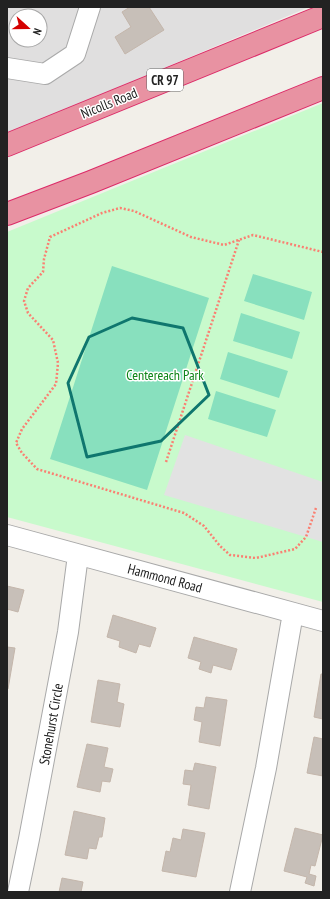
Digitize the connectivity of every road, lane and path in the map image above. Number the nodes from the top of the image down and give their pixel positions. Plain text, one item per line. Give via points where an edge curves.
1 (90, 7) edge
2 (323, 16) edge
3 (7, 68) edge
4 (323, 88) edge
5 (7, 144) edge
6 (7, 214) edge
7 (239, 240) junction
8 (323, 252) edge
9 (166, 462) dead end
10 (316, 508) dead end
11 (7, 535) edge
12 (78, 554) junction
13 (292, 613) junction
14 (323, 621) edge
15 (18, 892) edge
16 (240, 892) edge

1 - 3 street via 75,54 45,74
2 - 5 highway, Nicolls Road / CR 97
4 - 6 highway
7 - 8 path via 253,235
7 - 9 path
7 - 10 path via 224,245 191,237 134,211 120,208 102,213 50,237 43,272 28,288 24,301 28,313 53,340 58,363 56,384 22,429 16,444 37,469 184,513 204,526 230,555 256,558 295,549 306,537
11 - 12 street, Hammond Road
12 - 13 street, Hammond Road
12 - 15 street, Stonehurst Circle via 68,632
13 - 14 street, Hammond Road
13 - 16 street via 266,768

